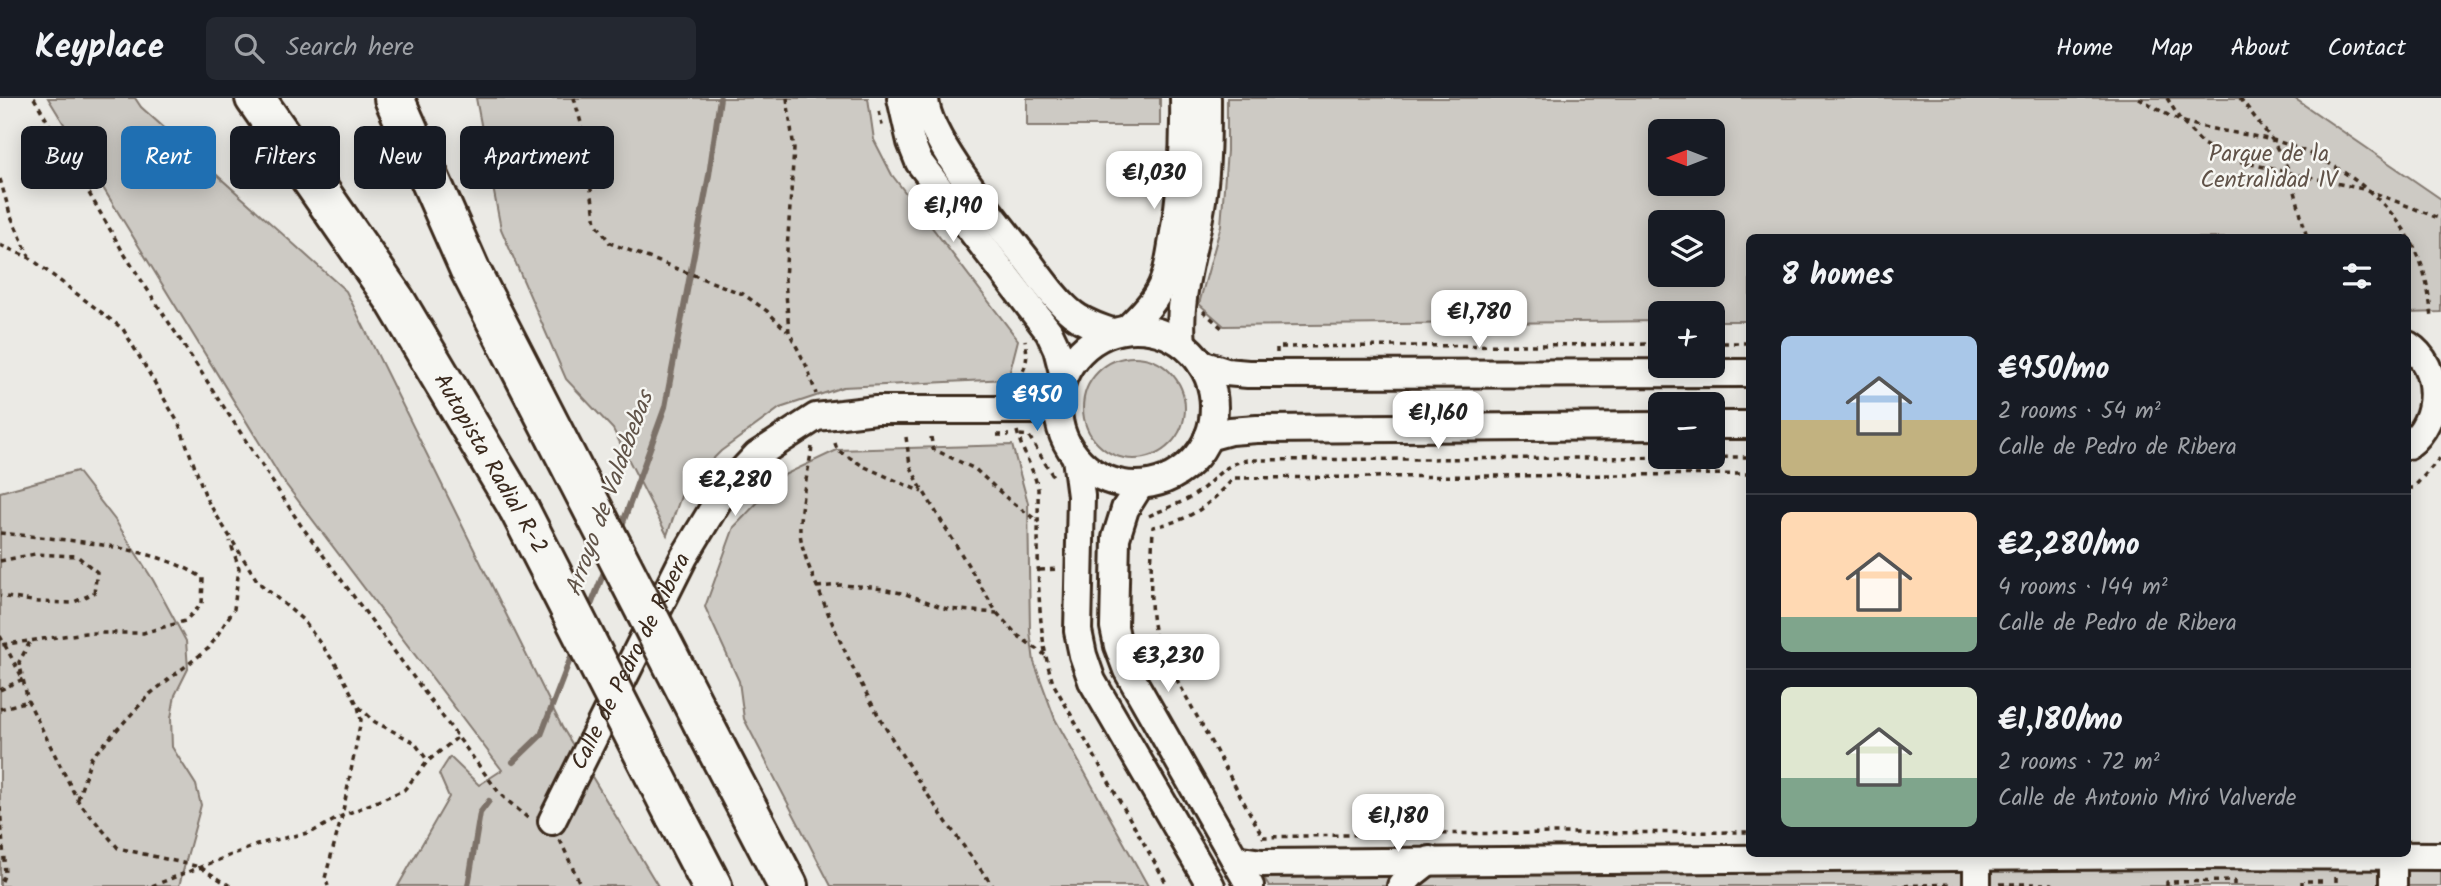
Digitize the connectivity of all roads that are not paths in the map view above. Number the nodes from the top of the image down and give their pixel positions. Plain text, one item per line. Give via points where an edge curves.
1 (255, 98) edge
2 (394, 98) edge
3 (901, 98) edge
4 (925, 98) edge
5 (1184, 98) edge
6 (1207, 98) edge
7 (1120, 330) junction
8 (1182, 343) junction
9 (2411, 346) edge
10 (1201, 364) junction
11 (2435, 364) edge
12 (1746, 373) edge
13 (1064, 376) junction
14 (1058, 410) junction
15 (2435, 424) edge
16 (1725, 425) edge
17 (1746, 425) edge
18 (1648, 426) edge
19 (1208, 437) junction
20 (2411, 443) edge
21 (1076, 458) junction
22 (1140, 485) junction
23 (552, 821) road end
24 (2411, 855) edge
25 (2441, 856) edge
26 (1758, 857) edge
27 (1977, 857) edge
28 (2393, 857) edge
29 (1235, 859) junction
30 (1430, 860) junction
31 (712, 886) edge
32 (788, 886) edge
33 (1211, 886) edge
34 (1250, 886) edge
35 (1401, 886) edge
36 (1977, 886) edge
37 (2393, 886) edge

1 - 31 highway, Autopista Radial R-2, bridge via 395,300 519,509
2 - 32 highway, bridge via 470,270
3 - 13 street via 919,162 1041,321 1057,349
4 - 7 street via 940,140 981,201 1055,294 1080,318
5 - 7 street via 1185,154 1168,270 1148,308
6 - 8 street via 1202,200 1181,300
7 - 8 street via 1152,330
7 - 13 street via 1092,342 1075,357
8 - 10 street
9 - 11 street
10 - 12 street via 1227,372 1277,374
10 - 19 street via 1212,387 1214,412
11 - 15 street via 2440,396
13 - 14 street
14 - 21 street via 1066,444
14 - 23 street, Calle de Pedro de Ribera via 876,410 816,417 757,455 725,489 684,557
15 - 20 street
16 - 17 street
18 - 19 street via 1279,428
19 - 22 street via 1181,471
21 - 22 street via 1100,477
21 - 33 street via 1081,496 1078,631 1083,655 1092,681
22 - 29 street via 1125,509 1116,538 1113,605 1118,646 1127,670
24 - 25 street
26 - 30 street
27 - 36 street
28 - 37 street
29 - 30 street via 1262,863
29 - 34 street
30 - 35 street

